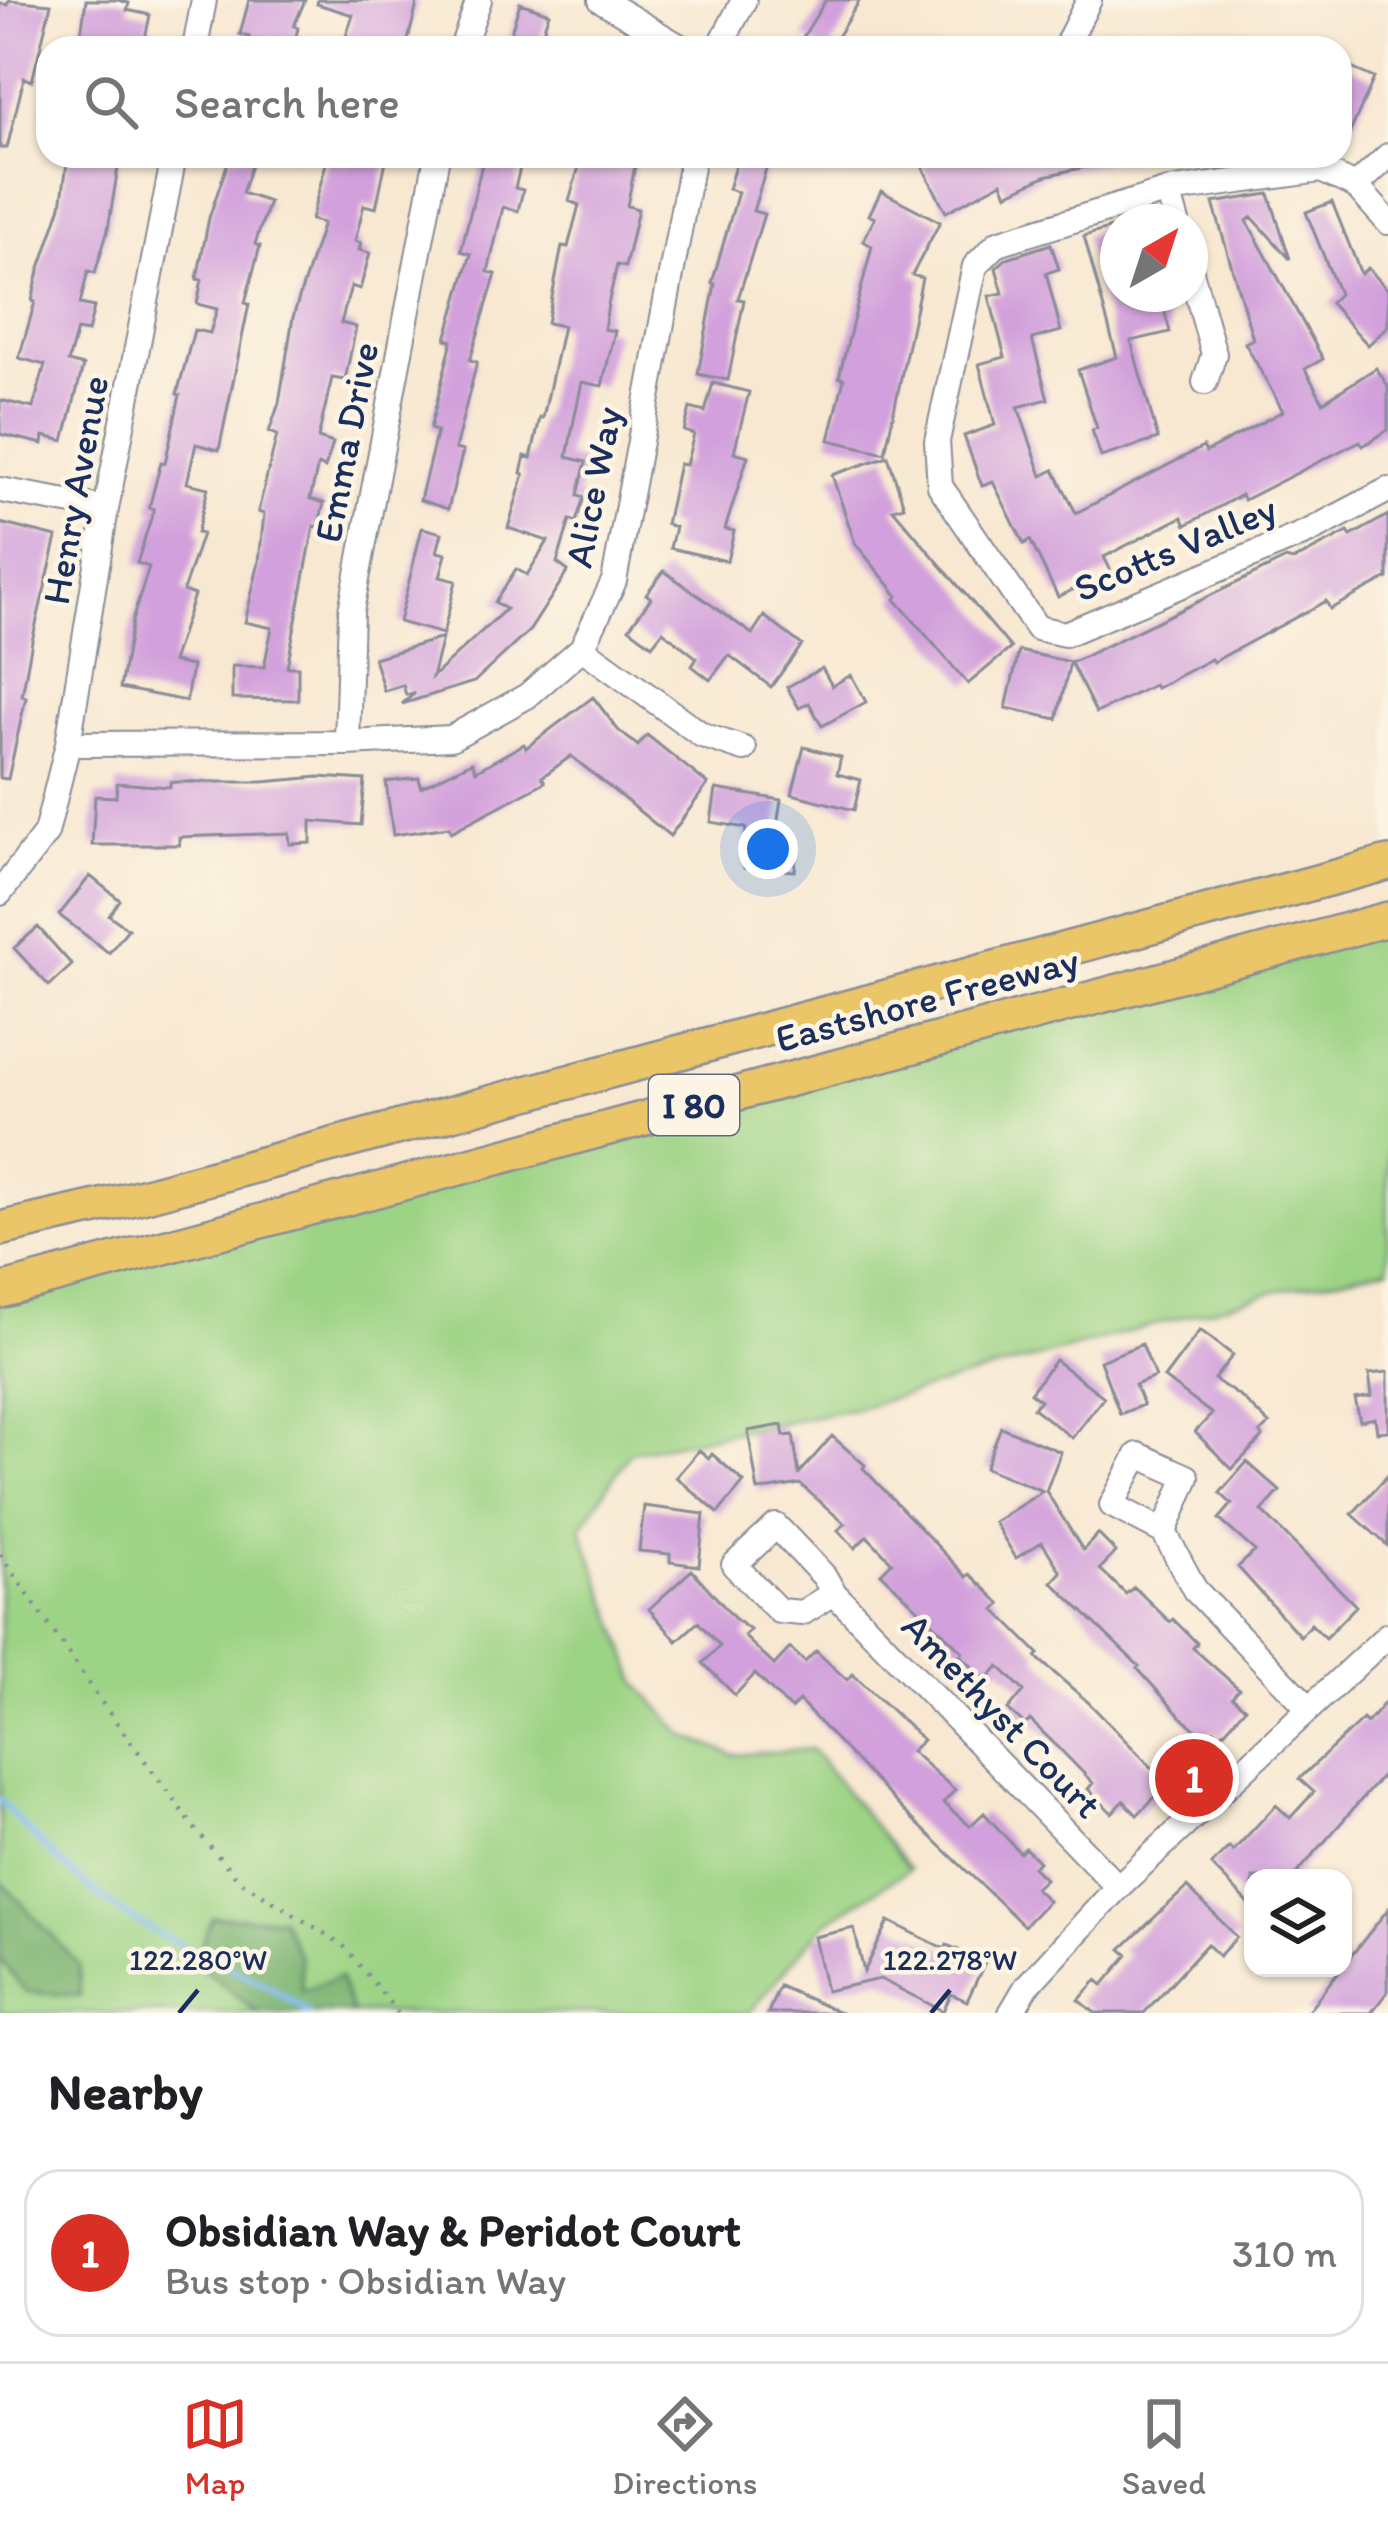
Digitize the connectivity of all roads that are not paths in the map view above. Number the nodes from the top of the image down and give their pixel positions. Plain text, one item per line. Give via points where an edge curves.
1 (204, 0) edge
2 (479, 0) edge
3 (601, 0) edge
4 (744, 0) edge
5 (1089, 0) edge
6 (197, 36) edge
7 (466, 36) edge
8 (662, 36) edge
9 (725, 36) edge
10 (1071, 36) edge
11 (1388, 156) edge
12 (172, 168) edge
13 (434, 168) edge
14 (691, 168) edge
15 (1356, 186) junction
16 (1168, 191) junction
17 (1172, 204) edge
18 (1384, 210) edge
19 (1202, 312) edge
20 (1205, 382) dead end
21 (0, 490) edge
22 (1388, 490) edge
23 (106, 509) junction
24 (582, 648) junction
25 (347, 743) junction
26 (68, 744) junction
27 (744, 749) dead end
28 (1388, 862) edge
29 (0, 893) edge
30 (1388, 919) edge
31 (0, 1228) edge
32 (0, 1291) edge
33 (1164, 1532) dead end
34 (834, 1593) dead end
35 (1388, 1635) edge
36 (1310, 1708) junction
37 (1118, 1887) junction
38 (1011, 2013) edge

1 - 6 street
2 - 7 street
3 - 8 street
4 - 9 street
5 - 10 street
11 - 15 street
12 - 23 street, Henry Avenue
13 - 25 street, Emma Drive via 351,611
14 - 24 street, Alice Way via 614,581
15 - 16 street, Scotts Valley via 1321,170
15 - 18 street
16 - 17 street
16 - 22 street, Scotts Valley via 998,243 975,266 937,441 940,486 1037,628 1065,634
19 - 20 street via 1214,354
21 - 23 street
23 - 26 street, Henry Avenue
24 - 25 street, Alice Way via 527,697 452,738
24 - 27 street via 702,735
25 - 26 street, Alice Way
26 - 29 street, Henry Avenue via 46,833
28 - 31 highway, Eastshore Freeway / I 80
30 - 32 highway, Eastshore Freeway / I 80
33 - 36 street via 1195,1590
34 - 37 street, Amethyst Court
35 - 36 street
36 - 37 street
37 - 38 street

